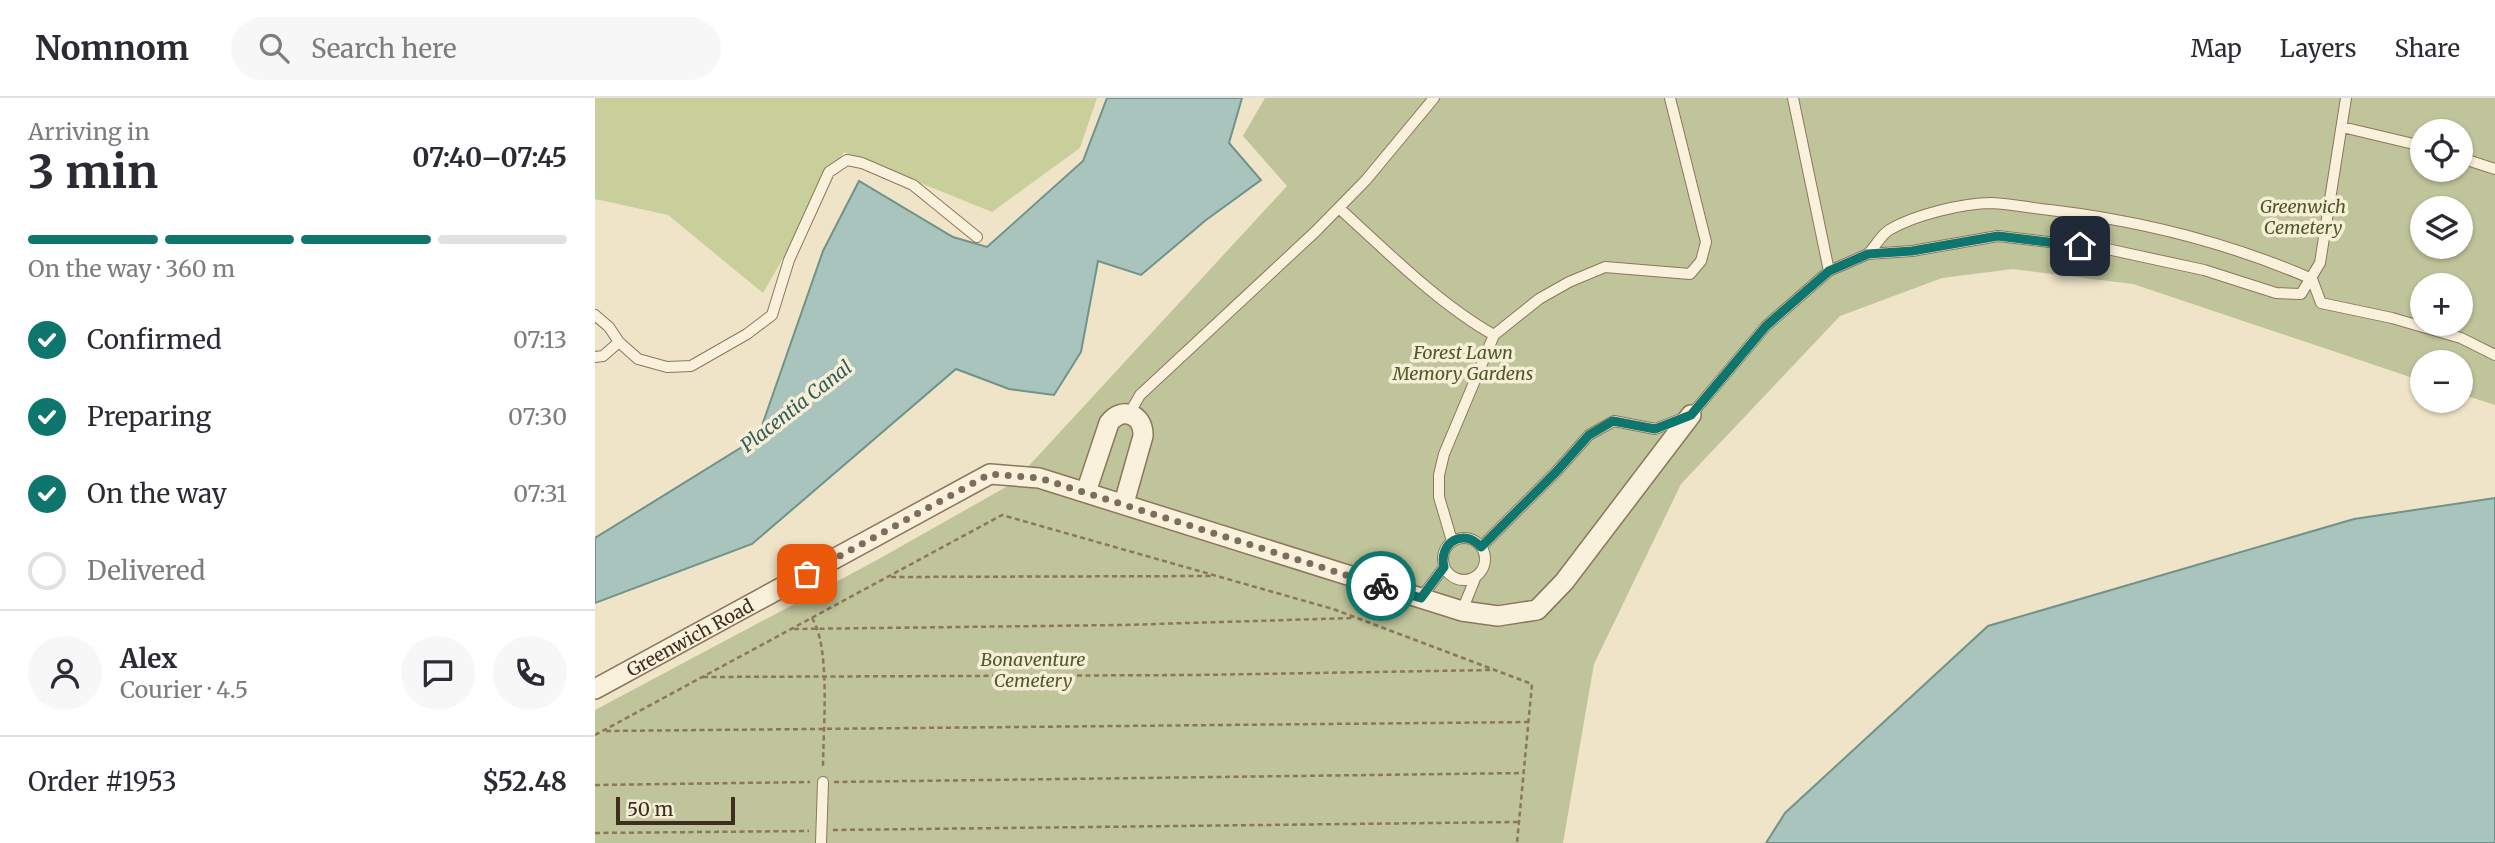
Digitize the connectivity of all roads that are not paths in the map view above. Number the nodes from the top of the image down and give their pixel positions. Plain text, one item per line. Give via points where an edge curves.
1 (1434, 98) edge
2 (1670, 98) edge
3 (1793, 98) edge
4 (2346, 98) edge
5 (2342, 127) junction
6 (2410, 143) edge
7 (2473, 162) edge
8 (2495, 169) edge
9 (1339, 208) junction
10 (977, 237) dead end
11 (1868, 254) junction
12 (1829, 271) junction
13 (2312, 279) junction
14 (595, 315) edge
15 (1494, 335) junction
16 (619, 342) junction
17 (2495, 355) edge
18 (595, 357) edge
19 (1129, 414) junction
20 (1691, 415) junction
21 (1086, 492) junction
22 (1124, 503) junction
23 (1452, 541) junction
24 (1481, 547) junction
25 (1444, 567) junction
26 (1476, 576) junction
27 (1421, 598) junction
28 (1462, 611) junction
29 (595, 689) edge
30 (823, 782) road end
31 (821, 843) edge

1 - 9 lane
2 - 15 lane via 1706,242 1701,261 1690,274 1605,267 1539,299
3 - 12 lane
4 - 5 lane
5 - 6 lane
5 - 13 lane via 2320,263
7 - 8 lane
9 - 15 lane via 1472,323
9 - 19 lane via 1140,395
10 - 16 lane via 913,185 847,160 829,172 789,260 772,315 691,366 667,367 638,359
11 - 12 lane
11 - 13 lane via 1998,236 2107,249 2204,270 2276,293 2301,294
11 - 13 lane via 1887,231 1917,218 1991,203 2179,232 2260,256
12 - 20 lane via 1766,326
13 - 17 lane via 2321,303 2461,338
14 - 16 lane
15 - 23 lane via 1439,475 1439,497
16 - 18 lane
19 - 21 street via 1117,415 1109,423
19 - 22 street via 1139,419 1144,430
20 - 24 lane via 1655,429 1613,421 1589,435
20 - 28 street, Greenwich Road via 1564,582 1537,610 1498,615
21 - 22 street, Greenwich Road
21 - 29 street, Greenwich Road via 1039,478 990,474
22 - 27 street, Greenwich Road
23 - 24 lane via 1466,537
23 - 25 lane via 1443,553
24 - 26 lane via 1485,561
25 - 26 lane via 1458,579
25 - 27 lane
26 - 28 lane
27 - 28 street, Greenwich Road
30 - 31 lane

